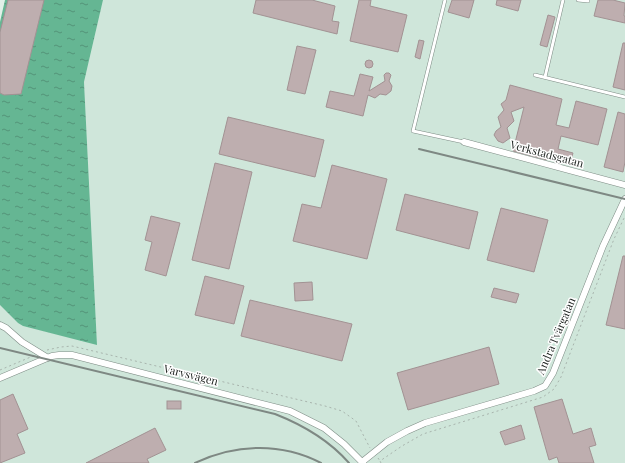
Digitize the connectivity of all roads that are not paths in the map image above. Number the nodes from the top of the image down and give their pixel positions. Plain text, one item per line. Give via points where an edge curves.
1 (445, 0) edge
2 (563, 0) edge
3 (578, 0) edge
4 (588, 1) dead end
5 (535, 75) dead end
6 (545, 77) junction
7 (625, 97) edge
8 (464, 142) joint
9 (625, 185) edge
10 (625, 199) edge
11 (0, 325) edge
12 (48, 358) junction
13 (0, 378) edge
14 (363, 462) edge

1 - 8 lane via 413,130
2 - 6 lane
3 - 4 lane
5 - 6 lane
6 - 7 lane
8 - 9 street, Verkstadsgatan
10 - 14 street, Andra Tvärgatan via 603,246 553,373 545,386 425,423 387,442
11 - 12 street
12 - 13 street, Varvsvägen
12 - 14 street, Varvsvägen via 72,355 290,411 324,428

